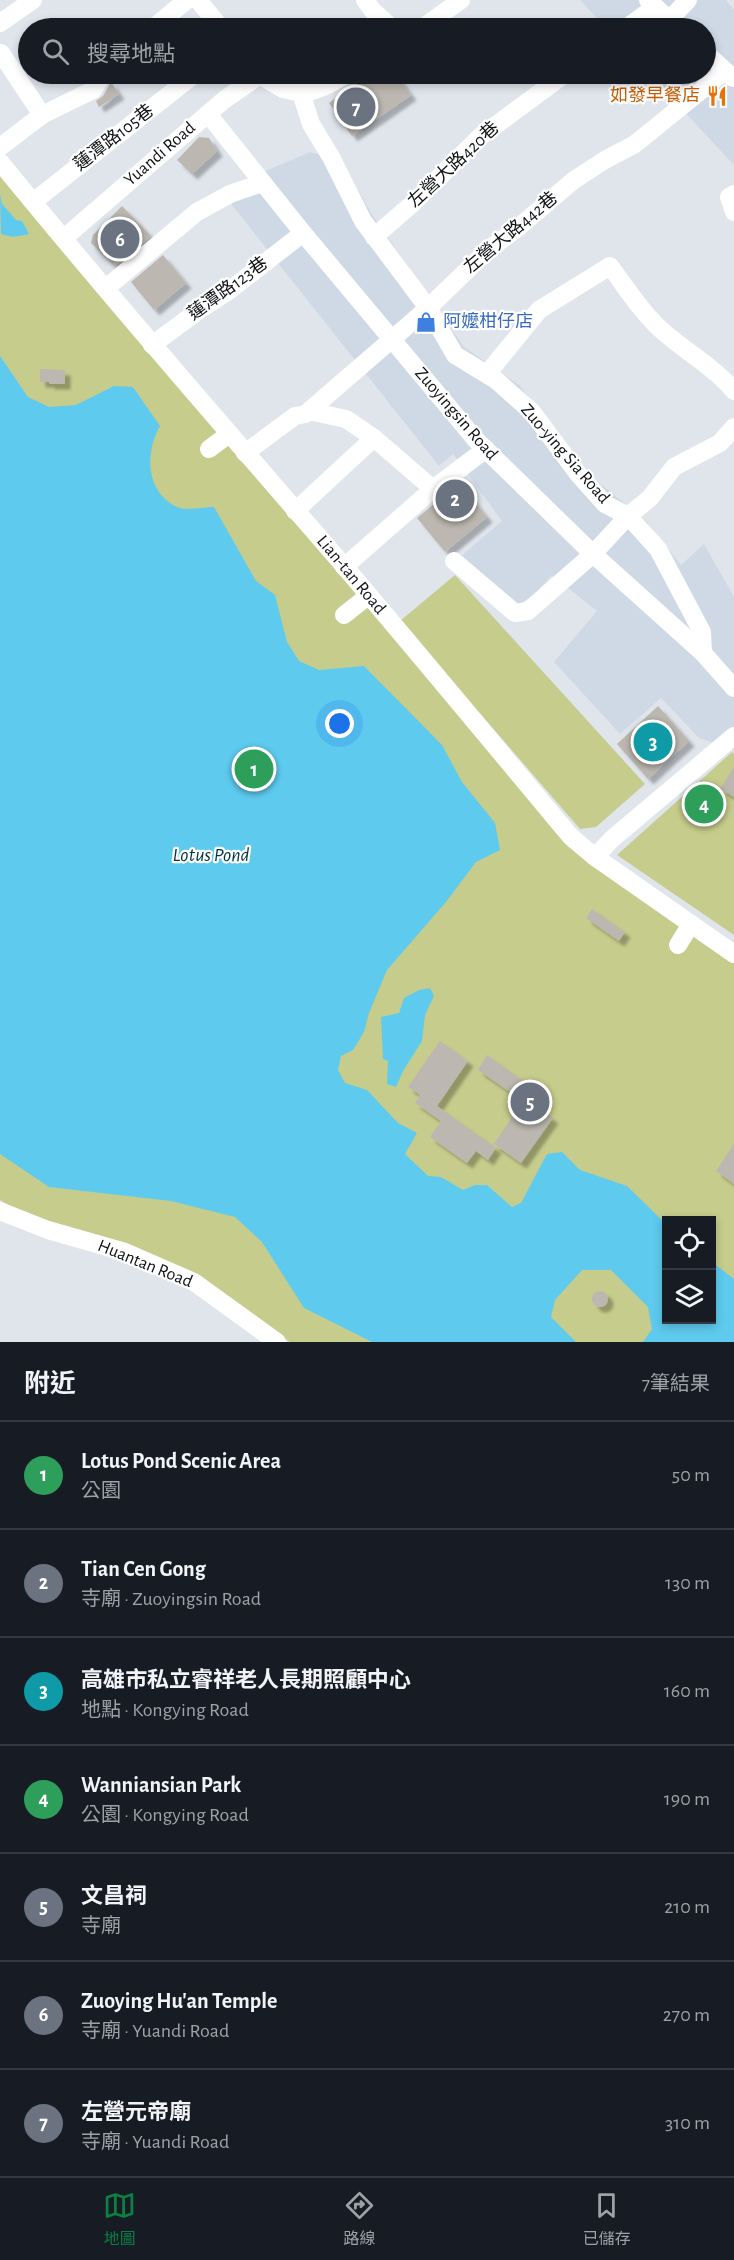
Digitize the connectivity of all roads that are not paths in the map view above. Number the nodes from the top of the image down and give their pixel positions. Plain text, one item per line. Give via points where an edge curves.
1 (33, 0) edge
2 (187, 0) edge
3 (198, 0) edge
4 (365, 0) edge
5 (461, 0) edge
6 (688, 0) edge
7 (652, 4) edge
8 (165, 18) edge
9 (213, 18) edge
10 (381, 18) edge
11 (436, 18) edge
12 (637, 18) edge
13 (667, 18) edge
14 (678, 18) edge
15 (0, 23) edge
16 (1, 53) edge
17 (716, 63) edge
18 (729, 75) edge
19 (18, 79) edge
20 (22, 84) edge
21 (97, 84) edge
22 (182, 84) edge
23 (246, 84) edge
24 (275, 84) edge
25 (330, 84) edge
26 (551, 84) edge
27 (301, 93) junction
28 (208, 114) junction
29 (42, 115) junction
30 (0, 147) edge
31 (0, 162) edge
32 (262, 183) junction
33 (33, 202) junction
34 (303, 233) junction
35 (374, 237) junction
36 (64, 238) junction
37 (106, 288) junction
38 (428, 308) junction
39 (392, 339) junction
40 (152, 345) junction
41 (487, 374) junction
42 (734, 391) edge
43 (309, 411) junction
44 (734, 428) edge
45 (229, 434) junction
46 (374, 438) junction
47 (209, 449) dead end
48 (486, 449) junction
49 (245, 453) junction
50 (433, 489) junction
51 (295, 510) junction
52 (628, 516) junction
53 (593, 554) junction
54 (454, 561) dead end
55 (345, 567) junction
56 (368, 596) junction
57 (344, 615) dead end
58 (703, 653) junction
59 (734, 688) edge
60 (734, 736) edge
61 (595, 856) junction
62 (691, 924) junction
63 (678, 945) dead end
64 (734, 954) edge
65 (0, 1211) edge
66 (277, 1342) edge

1 - 15 street
2 - 8 street
3 - 9 street
4 - 10 street
5 - 11 street
6 - 14 street
7 - 12 street
7 - 13 street
16 - 19 street
17 - 18 street
18 - 38 street, 左營大路442巷 via 636,144 574,180 488,250
20 - 29 street
21 - 29 street via 93,90
22 - 33 street, 蓮潭路105巷
23 - 28 street, Yuandi Road
24 - 27 street
25 - 27 street
26 - 35 street, 左營大路420巷 via 481,136
27 - 35 street, Zuo-ying Sia Road via 311,124
28 - 32 street, Zuoyingsin Road
28 - 36 street, Yuandi Road
29 - 30 street
31 - 33 street, Lian-tan Road
32 - 34 street, Zuoyingsin Road
32 - 37 street via 197,212
33 - 36 street, Lian-tan Road
34 - 39 street, Zuoyingsin Road
34 - 40 street, 蓮潭路123巷
35 - 38 street, Zuo-ying Sia Road
36 - 37 street, Lian-tan Road
37 - 40 street, Lian-tan Road
38 - 39 street, 左營大路442巷
38 - 41 street, Zuo-ying Sia Road via 455,355
39 - 43 street, 左營大路442巷
39 - 48 street, Zuoyingsin Road
40 - 45 street, Lian-tan Road
41 - 42 street via 539,310 610,266 664,333
41 - 52 street, Zuo-ying Sia Road via 532,412 605,504
43 - 46 street via 346,419
43 - 49 street, 左營大路442巷 via 295,416
44 - 52 street via 720,443 674,468 650,498
45 - 47 street
45 - 49 street, Lian-tan Road
46 - 50 street
46 - 51 street
48 - 50 street
48 - 53 street, Zuoyingsin Road
49 - 51 street, Lian-tan Road
50 - 55 street
51 - 55 street, Lian-tan Road
52 - 53 street
52 - 58 street, Zuo-ying Sia Road via 658,549 702,632
53 - 54 street via 528,611 514,613
53 - 58 street, Zuoyingsin Road
55 - 56 street, Lian-tan Road
56 - 57 street
56 - 61 street, Lian-tan Road via 571,837
58 - 59 street, Zuoyingsin Road
60 - 61 street
61 - 62 street, Lian-tan Road
62 - 63 street
62 - 64 street, Lian-tan Road
65 - 66 street, Huantan Road via 48,1230 125,1252 194,1282

